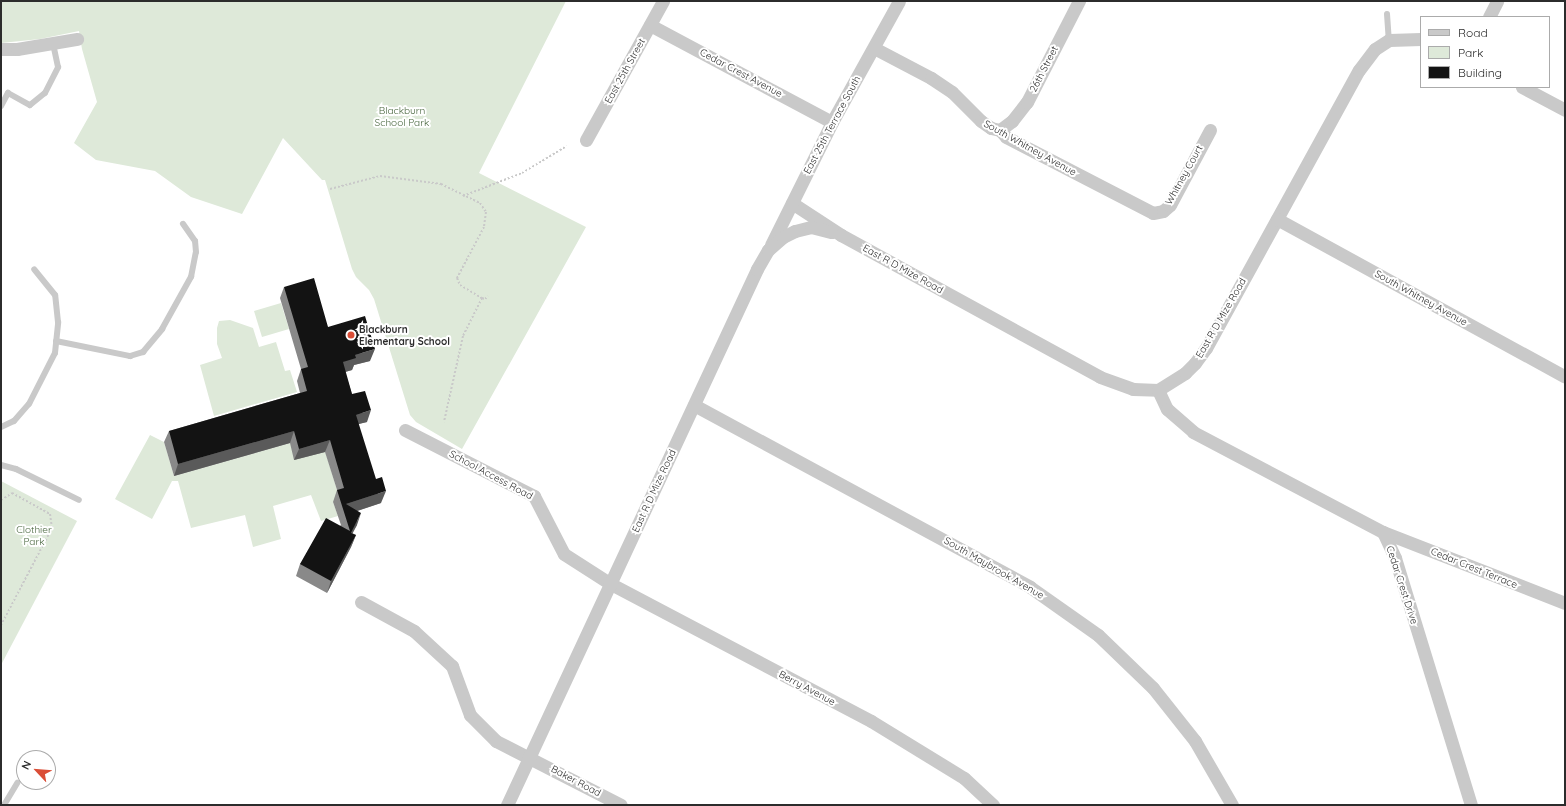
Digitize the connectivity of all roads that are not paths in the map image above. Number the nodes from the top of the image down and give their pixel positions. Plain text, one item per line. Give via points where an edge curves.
1 (663, 1) edge
2 (899, 1) edge
3 (1079, 1) edge
4 (1497, 1) edge
5 (1387, 14) dead end
6 (1490, 16) edge
7 (650, 25) junction
8 (77, 39) dead end
9 (1420, 39) edge
10 (1390, 40) junction
11 (53, 43) junction
12 (874, 48) junction
13 (1, 49) edge
14 (1524, 88) edge
15 (1, 106) edge
16 (1565, 110) edge
17 (832, 122) junction
18 (1000, 130) junction
19 (1210, 130) dead end
20 (586, 140) dead end
21 (792, 202) junction
22 (1153, 212) joint
23 (1277, 219) junction
24 (183, 224) dead end
25 (841, 235) junction
26 (768, 250) junction
27 (34, 269) dead end
28 (56, 341) junction
29 (1565, 377) edge
30 (1158, 390) junction
31 (694, 405) junction
32 (1, 427) edge
33 (405, 430) dead end
34 (1, 465) edge
35 (79, 500) dead end
36 (1383, 532) junction
37 (611, 584) junction
38 (361, 602) dead end
39 (1565, 603) edge
40 (530, 757) junction
41 (16, 785) edge
42 (4, 805) edge
43 (507, 805) edge
44 (621, 805) edge
45 (993, 805) edge
46 (1232, 805) edge
47 (1471, 805) edge

1 - 7 street, East 25th Street
2 - 12 street, East 25th Terrace South
3 - 18 street, 26th Street via 1027,102 1012,121
4 - 6 street
5 - 10 lane
7 - 17 street, Cedar Crest Avenue
7 - 20 street, East 25th Street
8 - 11 street
9 - 10 street
10 - 23 street, East R D Mize Road via 1375,49 1359,70
11 - 13 street
11 - 15 lane via 58,67 45,93 30,105 8,93
12 - 17 street, East 25th Terrace South
12 - 18 street, South Whitney Avenue via 931,78 952,92 981,121 991,128
14 - 16 street
17 - 21 street, East 25th Terrace South
18 - 22 street, South Whitney Avenue via 1006,137
19 - 22 street, Whitney Court via 1170,205 1163,211
21 - 25 street, East R D Mize Road
21 - 26 street, East 25th Terrace South
23 - 29 street, South Whitney Avenue
23 - 30 street, East R D Mize Road via 1195,363 1185,374
24 - 28 lane via 195,241 196,252 190,277 162,329 143,352 130,356
25 - 26 street, East R D Mize Road via 811,227 783,237
25 - 30 street, East R D Mize Road via 1100,376 1132,389
26 - 31 street, East R D Mize Road via 756,269
27 - 28 lane via 55,295 58,322
28 - 32 lane via 55,353 29,404 14,420
30 - 36 street via 1167,409 1193,432
31 - 37 street, East R D Mize Road
31 - 46 street, South Maybrook Avenue via 1030,587 1098,635 1153,688 1194,741
33 - 37 street, School Access Road via 534,496 564,554
34 - 35 lane via 16,469
36 - 39 street, Cedar Crest Terrace
36 - 47 street, Cedar Crest Drive via 1395,558
37 - 40 street, East R D Mize Road
37 - 45 street, Berry Avenue via 871,721 964,778
38 - 40 street, Baker Road via 414,631 452,666 470,716 496,741
40 - 43 street, East R D Mize Road
40 - 44 street, Baker Road
41 - 42 lane

